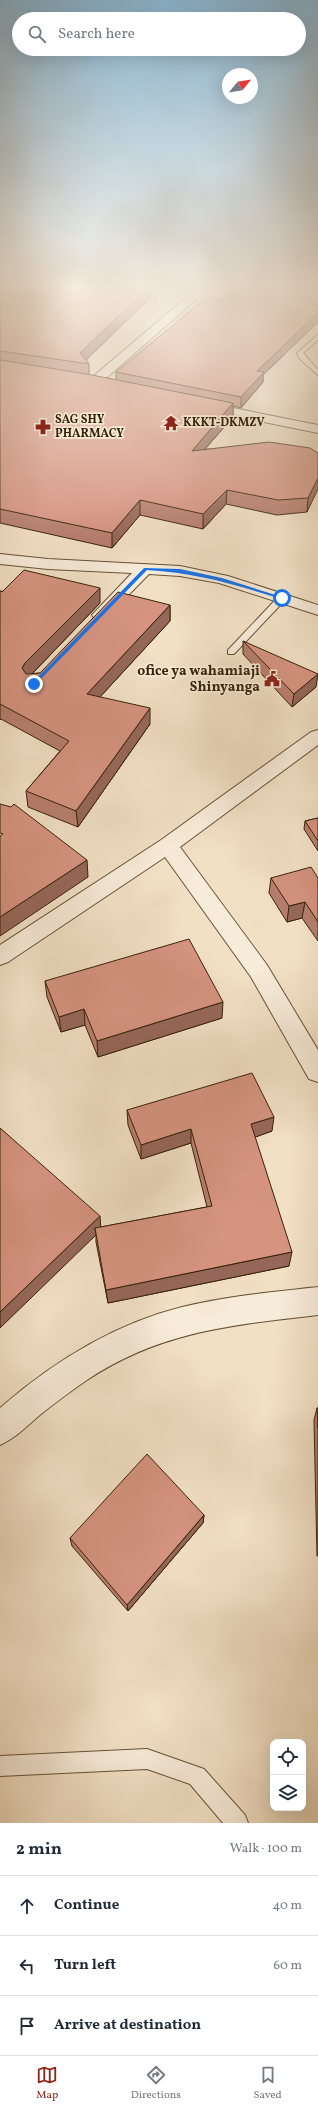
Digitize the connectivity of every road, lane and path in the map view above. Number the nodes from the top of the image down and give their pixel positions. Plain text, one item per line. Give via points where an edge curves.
1 (110, 369) edge
2 (78, 380) edge
3 (94, 383) junction
4 (109, 386) edge
5 (192, 403) edge
6 (318, 429) edge
7 (0, 559) edge
8 (146, 569) junction
9 (282, 598) junction
10 (318, 610) edge
11 (87, 629) edge
12 (231, 652) dead end
13 (318, 736) edge
14 (168, 845) junction
15 (0, 956) edge
16 (318, 1072) edge
17 (318, 1301) edge
18 (0, 1428) edge
19 (0, 1766) edge
20 (237, 1823) edge

1 - 3 street
2 - 3 street
3 - 4 street
5 - 6 street
7 - 8 street
8 - 9 street via 180,571 222,579
8 - 11 street
9 - 10 street
9 - 12 lane
13 - 14 street
14 - 15 street
14 - 16 street via 259,971
17 - 18 street via 226,1311 162,1327 97,1355 19,1411
19 - 20 lane via 146,1759 197,1776

